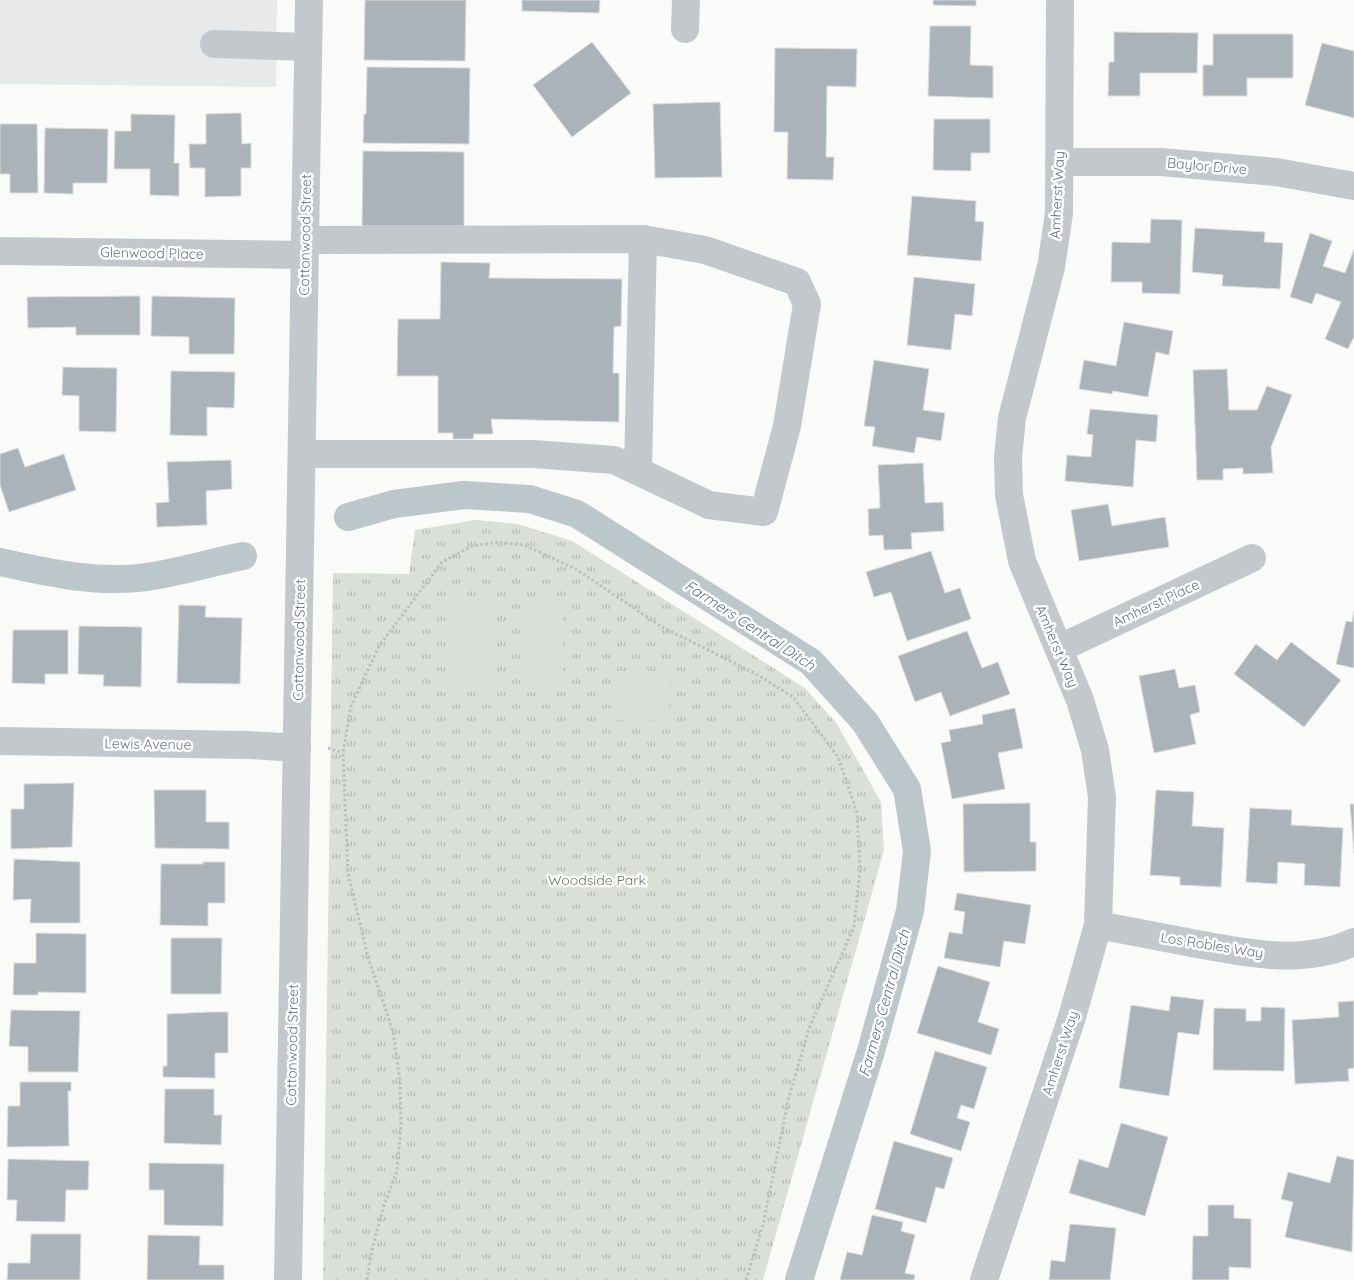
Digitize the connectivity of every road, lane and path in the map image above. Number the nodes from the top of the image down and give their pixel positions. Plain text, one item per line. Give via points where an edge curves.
1 (309, 0) edge
2 (686, 0) edge
3 (1060, 0) edge
4 (685, 29) dead end
5 (214, 44) dead end
6 (308, 47) junction
7 (1059, 162) junction
8 (1354, 186) edge
9 (643, 239) junction
10 (305, 248) junction
11 (0, 251) edge
12 (302, 454) junction
13 (638, 470) junction
14 (1252, 558) dead end
15 (1060, 648) junction
16 (0, 742) edge
17 (297, 748) junction
18 (328, 748) dead end
19 (343, 753) junction
20 (1098, 925) junction
21 (1354, 942) edge
22 (288, 1280) edge
23 (367, 1280) edge
24 (746, 1280) edge
25 (984, 1280) edge

1 - 6 street, Cottonwood Street
2 - 4 street
3 - 7 street, Amherst Way
5 - 6 street
6 - 10 street, Cottonwood Street
7 - 8 street, Baylor Drive via 1161,162 1276,172
7 - 15 street, Amherst Way via 1059,214 1050,267 1012,418 1008,457 1009,495 1022,561
9 - 10 street, Glenwood Place
9 - 13 street
9 - 13 street, Glenwood Place via 705,250 797,282 807,304 787,426 764,512 709,505
10 - 11 street, Glenwood Place
10 - 12 street, Cottonwood Street
12 - 13 street via 533,454 614,460
12 - 17 street, Cottonwood Street
14 - 15 street, Amherst Place
15 - 20 street, Amherst Way via 1095,750 1102,797
16 - 17 street, Lewis Avenue
17 - 22 street, Cottonwood Street
18 - 19 path
19 - 23 path via 348,874 368,957 393,1032 400,1081 397,1171 384,1205
19 - 24 path via 350,706 379,646 418,591 442,562 472,546 499,542 524,545 576,569 662,627 756,674 793,698 838,757 857,813 860,868 854,927 809,1028 789,1097 763,1226
20 - 21 street, Los Robles Way via 1255,954 1300,956 1335,951
20 - 25 street, Amherst Way via 1072,1017

